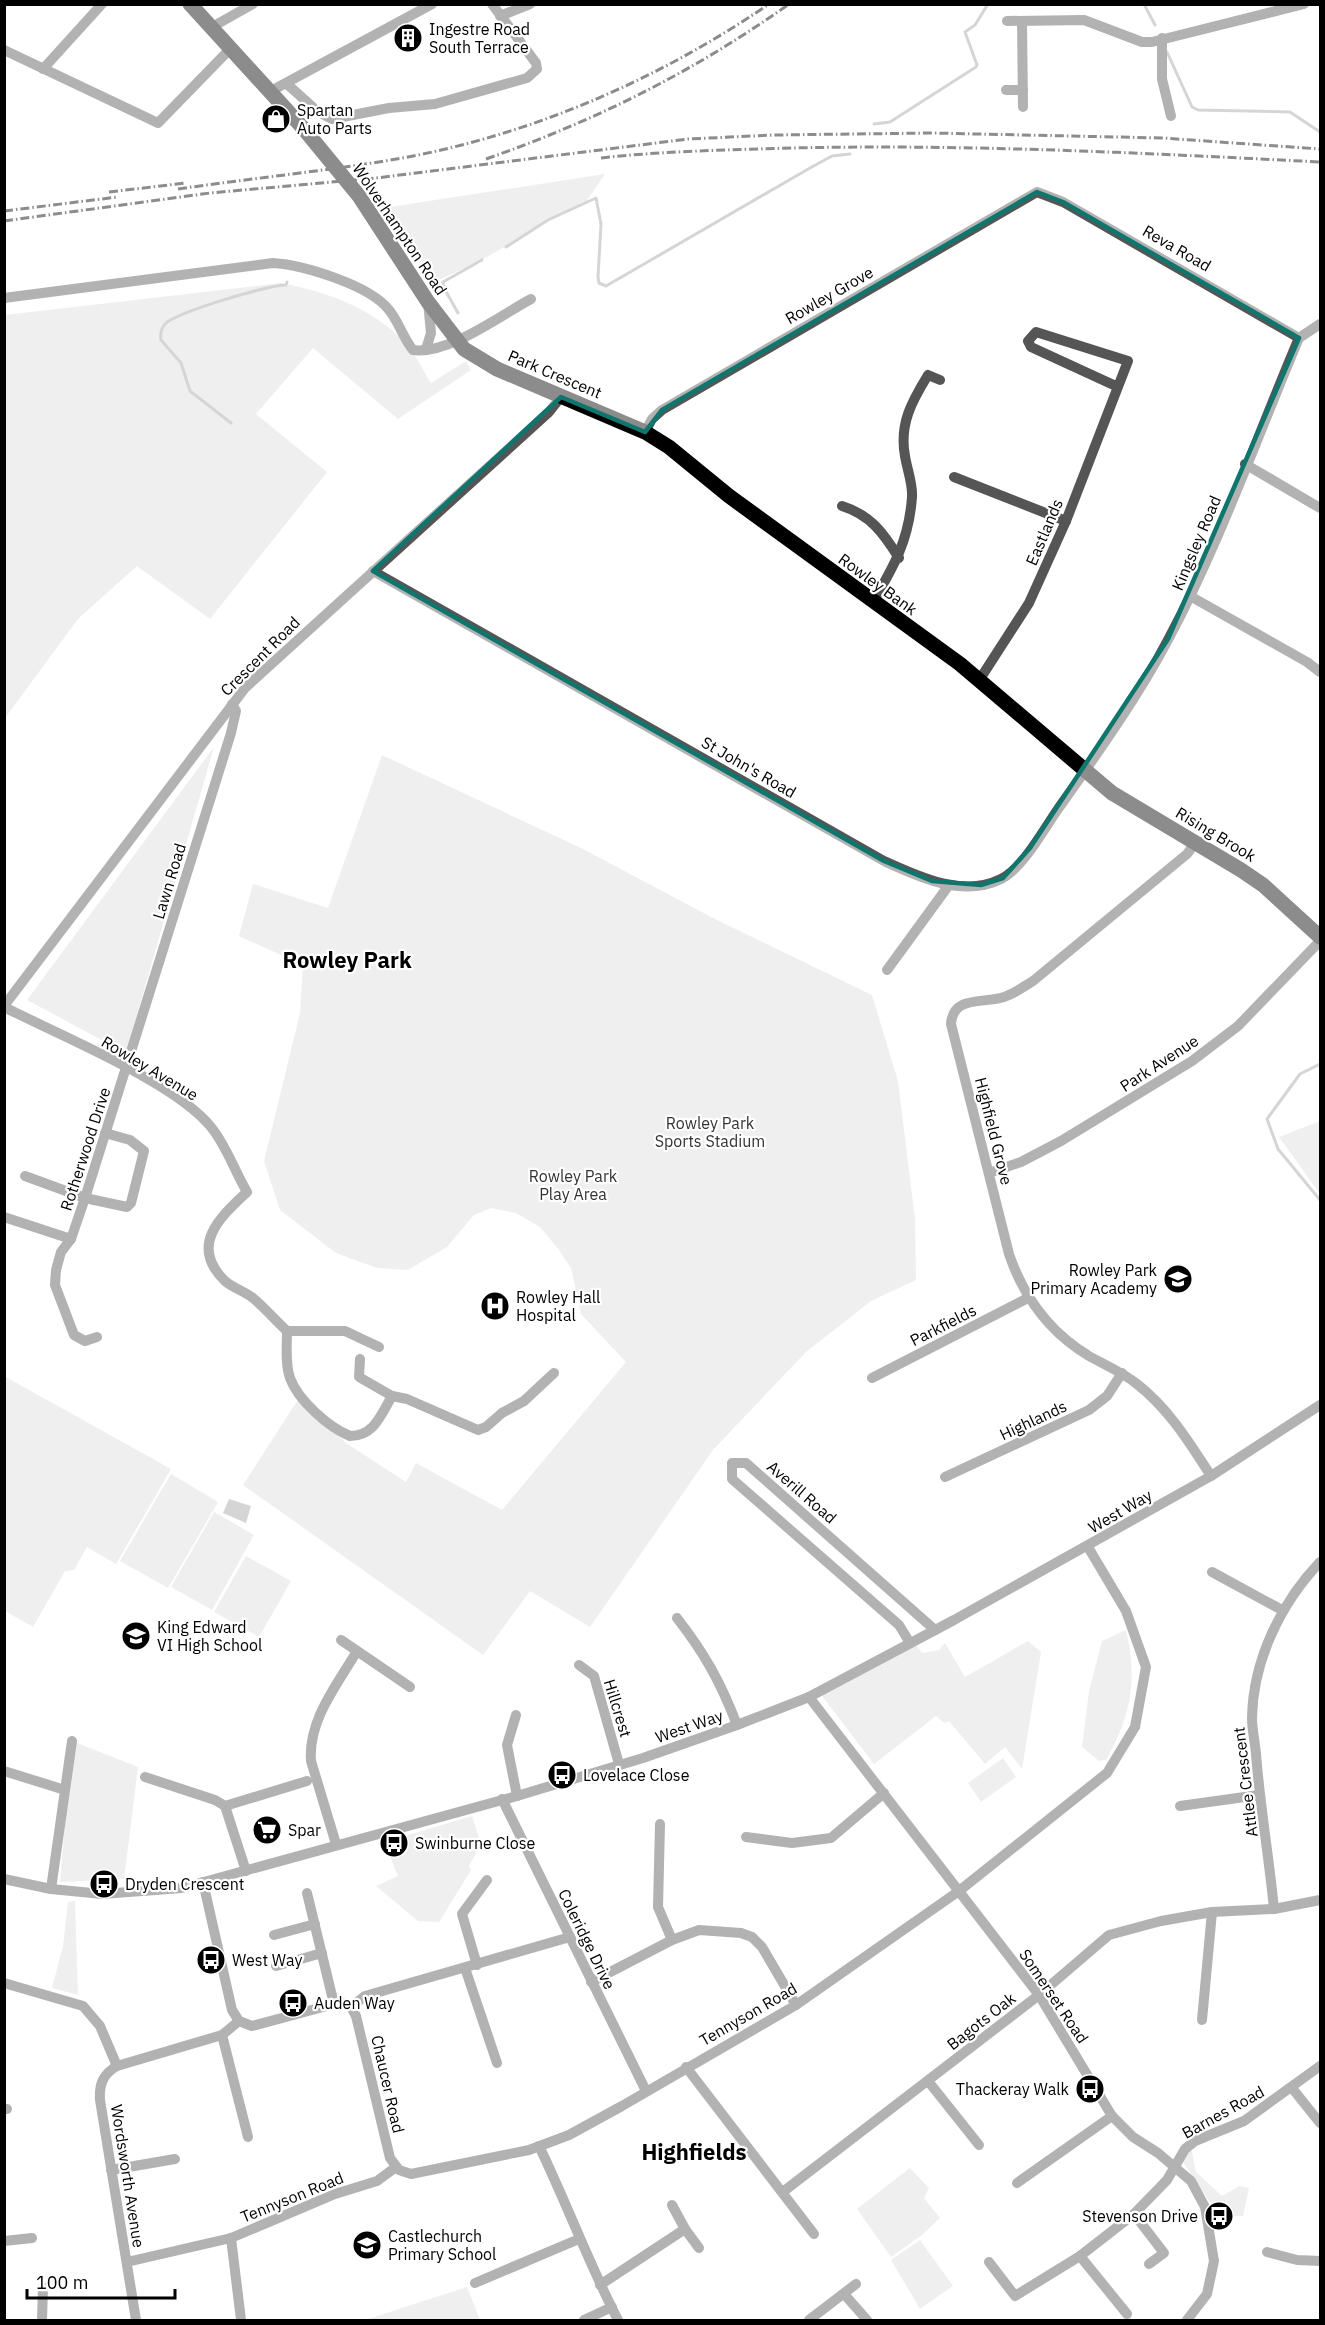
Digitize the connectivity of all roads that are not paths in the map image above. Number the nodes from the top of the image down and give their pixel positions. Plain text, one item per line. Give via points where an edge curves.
1 (102, 4) edge
2 (190, 4) edge
3 (253, 4) edge
4 (432, 4) edge
5 (492, 4) edge
6 (530, 4) edge
7 (1304, 4) edge
8 (500, 16) junction
9 (1007, 21) dead end
10 (1022, 21) junction
11 (212, 27) junction
12 (1162, 38) junction
13 (231, 48) junction
14 (4, 50) edge
15 (43, 69) junction
16 (287, 84) junction
17 (1006, 90) dead end
18 (1023, 90) junction
19 (271, 91) junction
20 (1023, 107) dead end
21 (1171, 116) dead end
22 (1036, 192) joint
23 (4, 298) edge
24 (531, 299) dead end
25 (428, 302) junction
26 (1320, 324) edge
27 (1299, 338) junction
28 (457, 341) junction
29 (426, 349) junction
30 (940, 380) dead end
31 (1118, 387) junction
32 (561, 397) junction
33 (645, 432) junction
34 (1245, 464) junction
35 (954, 477) dead end
36 (842, 506) dead end
37 (1320, 508) edge
38 (1066, 521) junction
39 (899, 558) junction
40 (373, 571) junction
41 (1190, 596) junction
42 (873, 603) junction
43 (1320, 672) edge
44 (980, 679) junction
45 (232, 704) junction
46 (1085, 771) junction
47 (1196, 842) junction
48 (949, 885) junction
49 (1320, 939) edge
50 (887, 970) dead end
51 (4, 1007) edge
52 (127, 1068) junction
53 (105, 1133) junction
54 (988, 1173) junction
55 (25, 1176) dead end
56 (86, 1198) junction
57 (4, 1217) edge
58 (71, 1239) junction
59 (1028, 1298) junction
60 (287, 1331) junction
61 (97, 1337) dead end
62 (379, 1347) dead end
63 (360, 1359) dead end
64 (554, 1373) dead end
65 (1122, 1373) junction
66 (872, 1378) dead end
67 (392, 1396) junction
68 (1320, 1405) edge
69 (1211, 1476) junction
70 (945, 1478) dead end
71 (1088, 1547) junction
72 (1320, 1563) edge
73 (1212, 1572) dead end
74 (1282, 1610) junction
75 (677, 1618) dead end
76 (935, 1630) junction
77 (341, 1640) dead end
78 (910, 1643) junction
79 (357, 1651) junction
80 (579, 1665) dead end
81 (410, 1687) dead end
82 (809, 1698) junction
83 (516, 1715) dead end
84 (737, 1725) junction
85 (72, 1742) dead end
86 (619, 1764) junction
87 (4, 1771) edge
88 (145, 1777) dead end
89 (306, 1781) dead end
90 (65, 1790) junction
91 (884, 1793) junction
92 (1259, 1794) junction
93 (517, 1796) junction
94 (502, 1799) junction
95 (225, 1806) junction
96 (1180, 1806) dead end
97 (660, 1824) dead end
98 (746, 1838) dead end
99 (336, 1844) junction
100 (246, 1871) junction
101 (4, 1878) edge
102 (487, 1880) dead end
103 (204, 1882) junction
104 (51, 1889) junction
105 (959, 1891) junction
106 (307, 1893) dead end
107 (1320, 1900) edge
108 (1274, 1909) junction
109 (1212, 1912) junction
110 (315, 1924) junction
111 (274, 1935) dead end
112 (570, 1937) junction
113 (672, 1940) junction
114 (322, 1953) junction
115 (477, 1965) junction
116 (276, 1966) dead end
117 (465, 1968) junction
118 (591, 1982) junction
119 (4, 1983) edge
120 (1039, 1995) junction
121 (334, 2004) junction
122 (796, 2005) junction
123 (351, 2007) junction
124 (1202, 2020) dead end
125 (239, 2021) junction
126 (222, 2035) junction
127 (497, 2063) dead end
128 (117, 2066) junction
129 (1320, 2066) edge
130 (686, 2067) junction
131 (928, 2081) junction
132 (1292, 2088) junction
133 (646, 2091) junction
134 (1112, 2116) junction
135 (1320, 2123) edge
136 (248, 2137) dead end
137 (979, 2145) dead end
138 (539, 2146) junction
139 (175, 2159) dead end
140 (396, 2167) junction
141 (1173, 2167) junction
142 (111, 2170) junction
143 (1017, 2183) dead end
144 (784, 2192) junction
145 (672, 2205) dead end
146 (1134, 2214) junction
147 (685, 2229) junction
148 (814, 2234) dead end
149 (32, 2238) dead end
150 (231, 2238) junction
151 (579, 2239) junction
152 (4, 2241) edge
153 (699, 2248) dead end
154 (1267, 2252) dead end
155 (1080, 2256) junction
156 (1320, 2261) edge
157 (127, 2262) junction
158 (989, 2262) dead end
159 (1149, 2264) dead end
160 (476, 2283) dead end
161 (856, 2284) dead end
162 (600, 2285) junction
163 (43, 2287) dead end
164 (844, 2294) junction
165 (612, 2307) junction
166 (1127, 2314) dead end
167 (1191, 2319) edge
168 (42, 2320) edge
169 (136, 2320) edge
170 (241, 2320) edge
171 (584, 2320) edge
172 (618, 2320) edge
173 (809, 2320) edge
174 (867, 2320) edge

1 - 15 street
2 - 11 highway, Wolverhampton Road
3 - 11 street
4 - 16 street
5 - 8 street
6 - 8 street
7 - 12 street
8 - 16 street via 536,63 537,69 527,78 435,104 332,119
9 - 10 street
10 - 12 street via 1084,20 1142,42
10 - 18 street
11 - 13 highway, Wolverhampton Road
12 - 21 street via 1162,79
13 - 15 street via 158,123
13 - 19 highway, Wolverhampton Road
14 - 15 street
16 - 19 street
17 - 18 street
18 - 20 street
19 - 25 highway, Wolverhampton Road via 358,196
22 - 27 street, Reva Road via 1073,207
22 - 33 street, Rowley Grove via 662,410
23 - 29 street via 273,263 294,264 374,296 388,307 413,350
24 - 28 street
25 - 28 highway, Wolverhampton Road
25 - 29 street via 431,333
26 - 27 street
27 - 34 street, Kingsley Road
28 - 29 street
28 - 32 highway, Park Crescent via 497,369
30 - 39 street via 928,375 911,402 904,423 904,453 912,493
31 - 31 street, Eastlands via 1031,347 1030,336 1036,332 1128,361
31 - 38 street, Eastlands
32 - 33 highway, Park Crescent
32 - 40 street, Crescent Road
33 - 42 highway, Rowley Bank
34 - 37 street
34 - 41 street, Kingsley Road
35 - 38 street
36 - 39 street via 858,511 880,528
38 - 44 street, Eastlands via 1029,603
39 - 42 street
40 - 45 street, Crescent Road
40 - 48 street, St John's Road via 884,861
41 - 43 street
41 - 46 street, Kingsley Road via 1146,678
42 - 44 highway, Rowley Bank
44 - 46 highway, Rowley Bank
45 - 51 street, Crescent Road
45 - 52 street, Lawn Road via 236,711 231,733
46 - 47 highway, Rising Brook via 1112,793
46 - 48 street, St John's Road via 1011,872 981,885
47 - 49 highway, Rising Brook via 1263,885
47 - 54 street, Highfield Grove via 1187,854 1033,981 1004,997 962,1004 954,1012 951,1024
48 - 50 street
49 - 54 street, Park Avenue via 1238,1026 1192,1061 1061,1142
51 - 52 street, Rowley Avenue
52 - 53 street, Rotherwood Drive
52 - 60 street, Rowley Avenue via 184,1102 212,1128 247,1192 217,1222 209,1240 209,1257 225,1281 252,1298
53 - 56 street, Rotherwood Drive
53 - 56 street via 140,1145 144,1152 137,1183 127,1208
54 - 59 street, Highfield Grove via 1009,1254
55 - 56 street
56 - 58 street, Rotherwood Drive
57 - 58 street
58 - 61 street, Rotherwood Drive via 61,1252 55,1285 74,1335 85,1341
59 - 65 street, Highfield Grove via 1064,1338
59 - 66 street, Parkfields
60 - 62 street via 345,1330
60 - 67 street via 289,1376 300,1395 340,1432 350,1436 367,1434
63 - 67 street via 358,1377
64 - 67 street via 524,1401 478,1430
65 - 69 street, Highfield Grove via 1170,1415
65 - 70 street, Highlands via 1102,1401 1089,1410
68 - 69 street, West Way
69 - 71 street, West Way
71 - 76 street, West Way
71 - 105 street, Tennyson Road via 1126,1611 1146,1667 1135,1727 1107,1773
72 - 74 street, Attlee Crescent
73 - 74 street
74 - 92 street, Attlee Crescent via 1257,1679 1254,1701
75 - 84 street via 703,1652
76 - 78 street, West Way
76 - 78 street, Averill Road via 746,1463 732,1463 732,1479 899,1625
77 - 79 street
78 - 82 street, West Way
79 - 81 street
79 - 99 street via 318,1717 310,1748
80 - 86 street, Hillcrest via 594,1676
82 - 84 street, West Way
82 - 91 street, Somerset Road
83 - 93 street via 507,1745
84 - 86 street, West Way
85 - 90 street
86 - 93 street, West Way
87 - 90 street
88 - 95 street
89 - 95 street
90 - 104 street
91 - 98 street via 831,1838 792,1843
91 - 105 street, Somerset Road
92 - 96 street
92 - 108 street, Attlee Crescent
93 - 94 street, West Way
94 - 99 street, West Way
94 - 112 street, Coleridge Drive
95 - 100 street
97 - 113 street via 658,1907
99 - 100 street, West Way
100 - 103 street, West Way
101 - 104 street, West Way
102 - 115 street via 462,1914
103 - 104 street, West Way via 128,1894
103 - 125 street via 232,2010
105 - 120 street, Somerset Road
105 - 122 street, Tennyson Road
106 - 110 street
107 - 108 street, Bagots Oak
108 - 109 street, Bagots Oak
109 - 120 street, Bagots Oak via 1109,1935
109 - 124 street
110 - 111 street
110 - 114 street
112 - 115 street
112 - 118 street, Coleridge Drive
113 - 118 street
113 - 122 street via 699,1930 752,1937
114 - 116 street
114 - 121 street
115 - 117 street
117 - 123 street via 365,1996
117 - 127 street
118 - 133 street, Coleridge Drive
119 - 128 street via 83,2006 100,2026
120 - 131 street, Bagots Oak
120 - 134 street, Somerset Road
121 - 123 street via 346,2003
121 - 125 street via 252,2026
122 - 130 street, Tennyson Road
123 - 140 street, Chaucer Road via 390,2158
125 - 126 street
126 - 128 street
126 - 136 street
128 - 142 street, Wordsworth Avenue via 104,2076 99,2090
129 - 132 street, Barnes Road
130 - 133 street, Tennyson Road
130 - 144 street
131 - 137 street
131 - 144 street, Bagots Oak
132 - 135 street
132 - 141 street, Barnes Road via 1244,2121 1195,2141
133 - 138 street, Tennyson Road via 569,2135
134 - 141 street, Somerset Road
134 - 143 street
138 - 140 street, Tennyson Road via 411,2174
138 - 151 street
139 - 142 street
140 - 150 street, Tennyson Road via 377,2181 335,2194
141 - 146 street via 1167,2180
141 - 167 street, Somerset Road via 1191,2181 1205,2207 1214,2261 1207,2294
142 - 157 street, Wordsworth Avenue
144 - 148 street
145 - 147 street
146 - 155 street
146 - 159 street via 1164,2253
147 - 153 street
147 - 162 street
149 - 152 street
150 - 157 street, Tennyson Road
150 - 170 street
151 - 160 street
151 - 162 street
154 - 156 street
155 - 158 street via 1015,2296
155 - 166 street
157 - 169 street, Wordsworth Avenue
161 - 164 street
162 - 165 street
163 - 168 street
164 - 173 street
164 - 174 street
165 - 171 street
165 - 172 street

